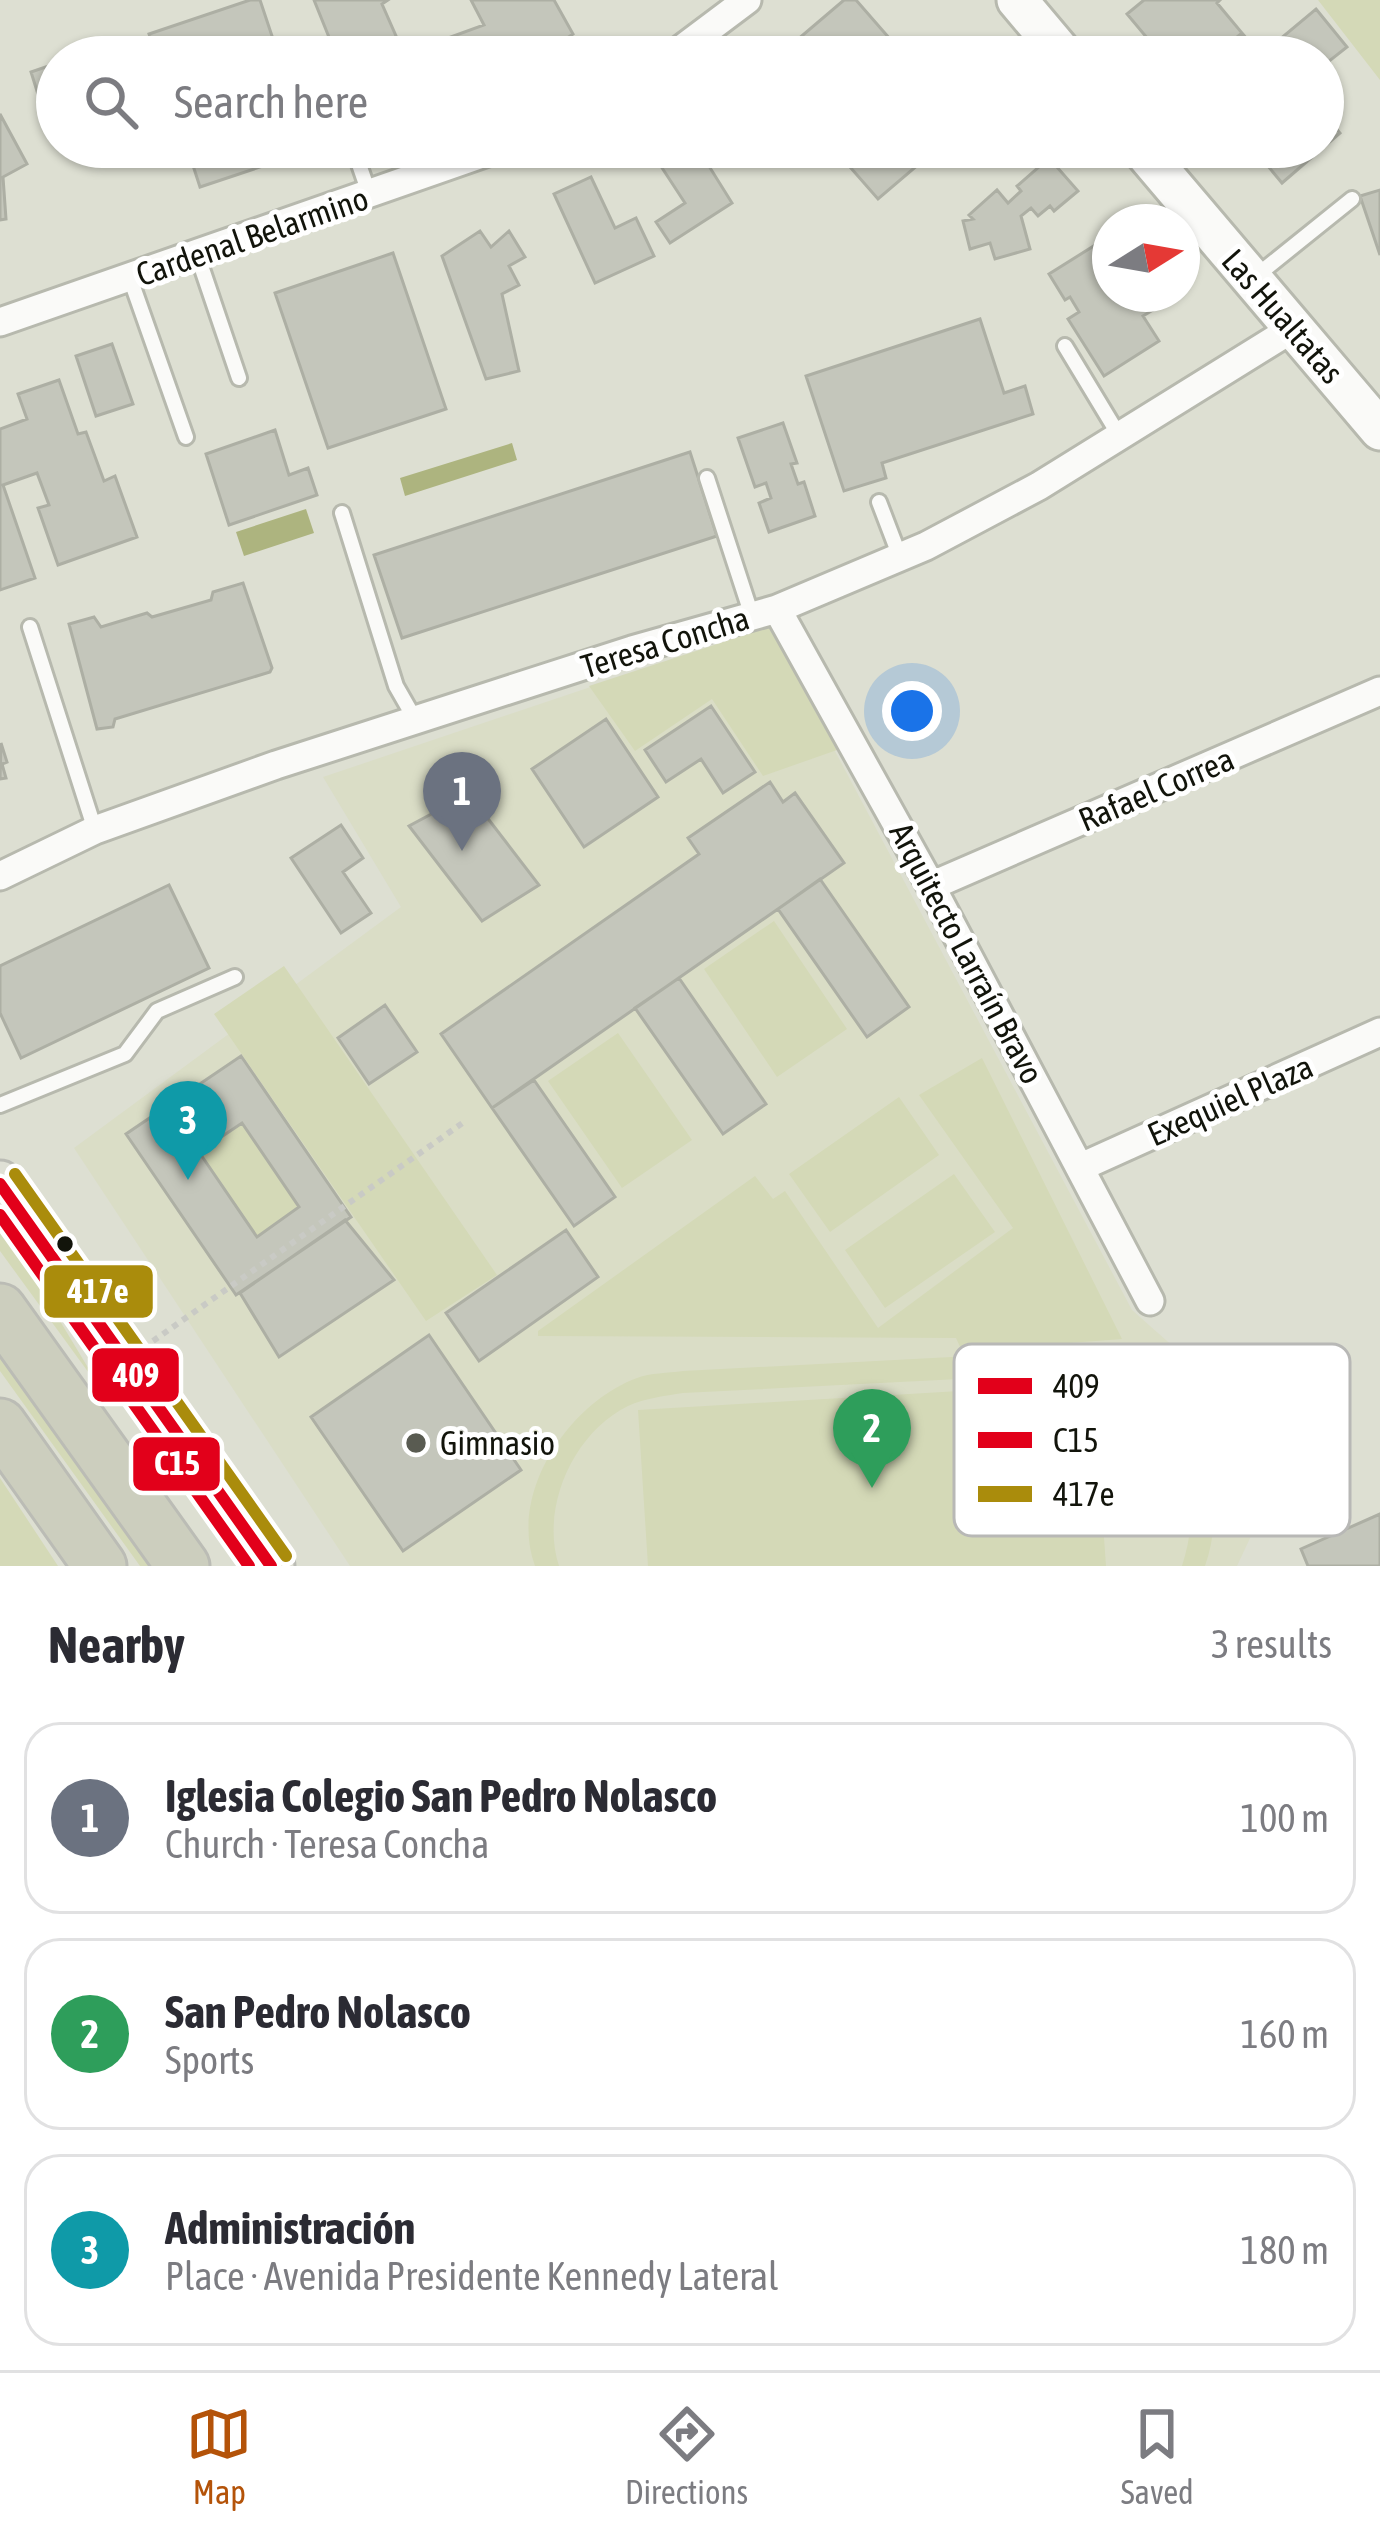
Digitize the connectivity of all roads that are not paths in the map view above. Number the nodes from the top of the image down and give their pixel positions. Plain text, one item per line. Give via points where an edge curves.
1 (747, 0) edge
2 (1017, 0) edge
3 (699, 36) edge
4 (1047, 36) edge
5 (360, 168) edge
6 (445, 168) edge
7 (1158, 168) edge
8 (370, 196) junction
9 (1352, 199) dead end
10 (197, 254) junction
11 (130, 278) junction
12 (1251, 280) junction
13 (0, 322) edge
14 (1292, 328) junction
15 (1065, 346) dead end
16 (239, 378) dead end
17 (1380, 430) edge
18 (186, 437) dead end
19 (1120, 437) junction
20 (707, 478) dead end
21 (879, 502) dead end
22 (342, 514) dead end
23 (900, 557) junction
24 (764, 612) junction
25 (29, 627) dead end
26 (1380, 692) edge
27 (416, 721) junction
28 (95, 830) junction
29 (0, 876) edge
30 (931, 886) junction
31 (235, 977) dead end
32 (1380, 1032) edge
33 (0, 1105) edge
34 (1081, 1167) junction
35 (0, 1184) edge
36 (1150, 1301) dead end
37 (0, 1310) edge
38 (0, 1425) edge
39 (100, 1566) edge
40 (183, 1566) edge
41 (271, 1566) edge

1 - 3 street
2 - 4 street
5 - 8 lane
6 - 8 street, Cardenal Belarmino
7 - 12 street, Las Hualtatas
8 - 10 street, Cardenal Belarmino
9 - 12 lane
10 - 11 street, Cardenal Belarmino
10 - 16 lane
11 - 13 street, Cardenal Belarmino
11 - 18 lane
12 - 14 street, Las Hualtatas
14 - 17 street, Las Hualtatas
14 - 19 street, Teresa Concha
15 - 19 lane
19 - 23 street, Teresa Concha
20 - 24 lane
21 - 23 lane
22 - 27 lane via 396,686
23 - 24 street, Teresa Concha
24 - 27 street, Teresa Concha
24 - 30 street, Arquitecto Larraín Bravo
25 - 28 lane
26 - 30 street, Rafael Correa
27 - 28 street, Teresa Concha
28 - 29 street, Teresa Concha
30 - 34 street, Arquitecto Larraín Bravo
31 - 33 lane via 157,1011 124,1054
32 - 34 street, Exequiel Plaza
34 - 36 street, Arquitecto Larraín Bravo
35 - 41 main road
37 - 40 highway
38 - 39 highway

